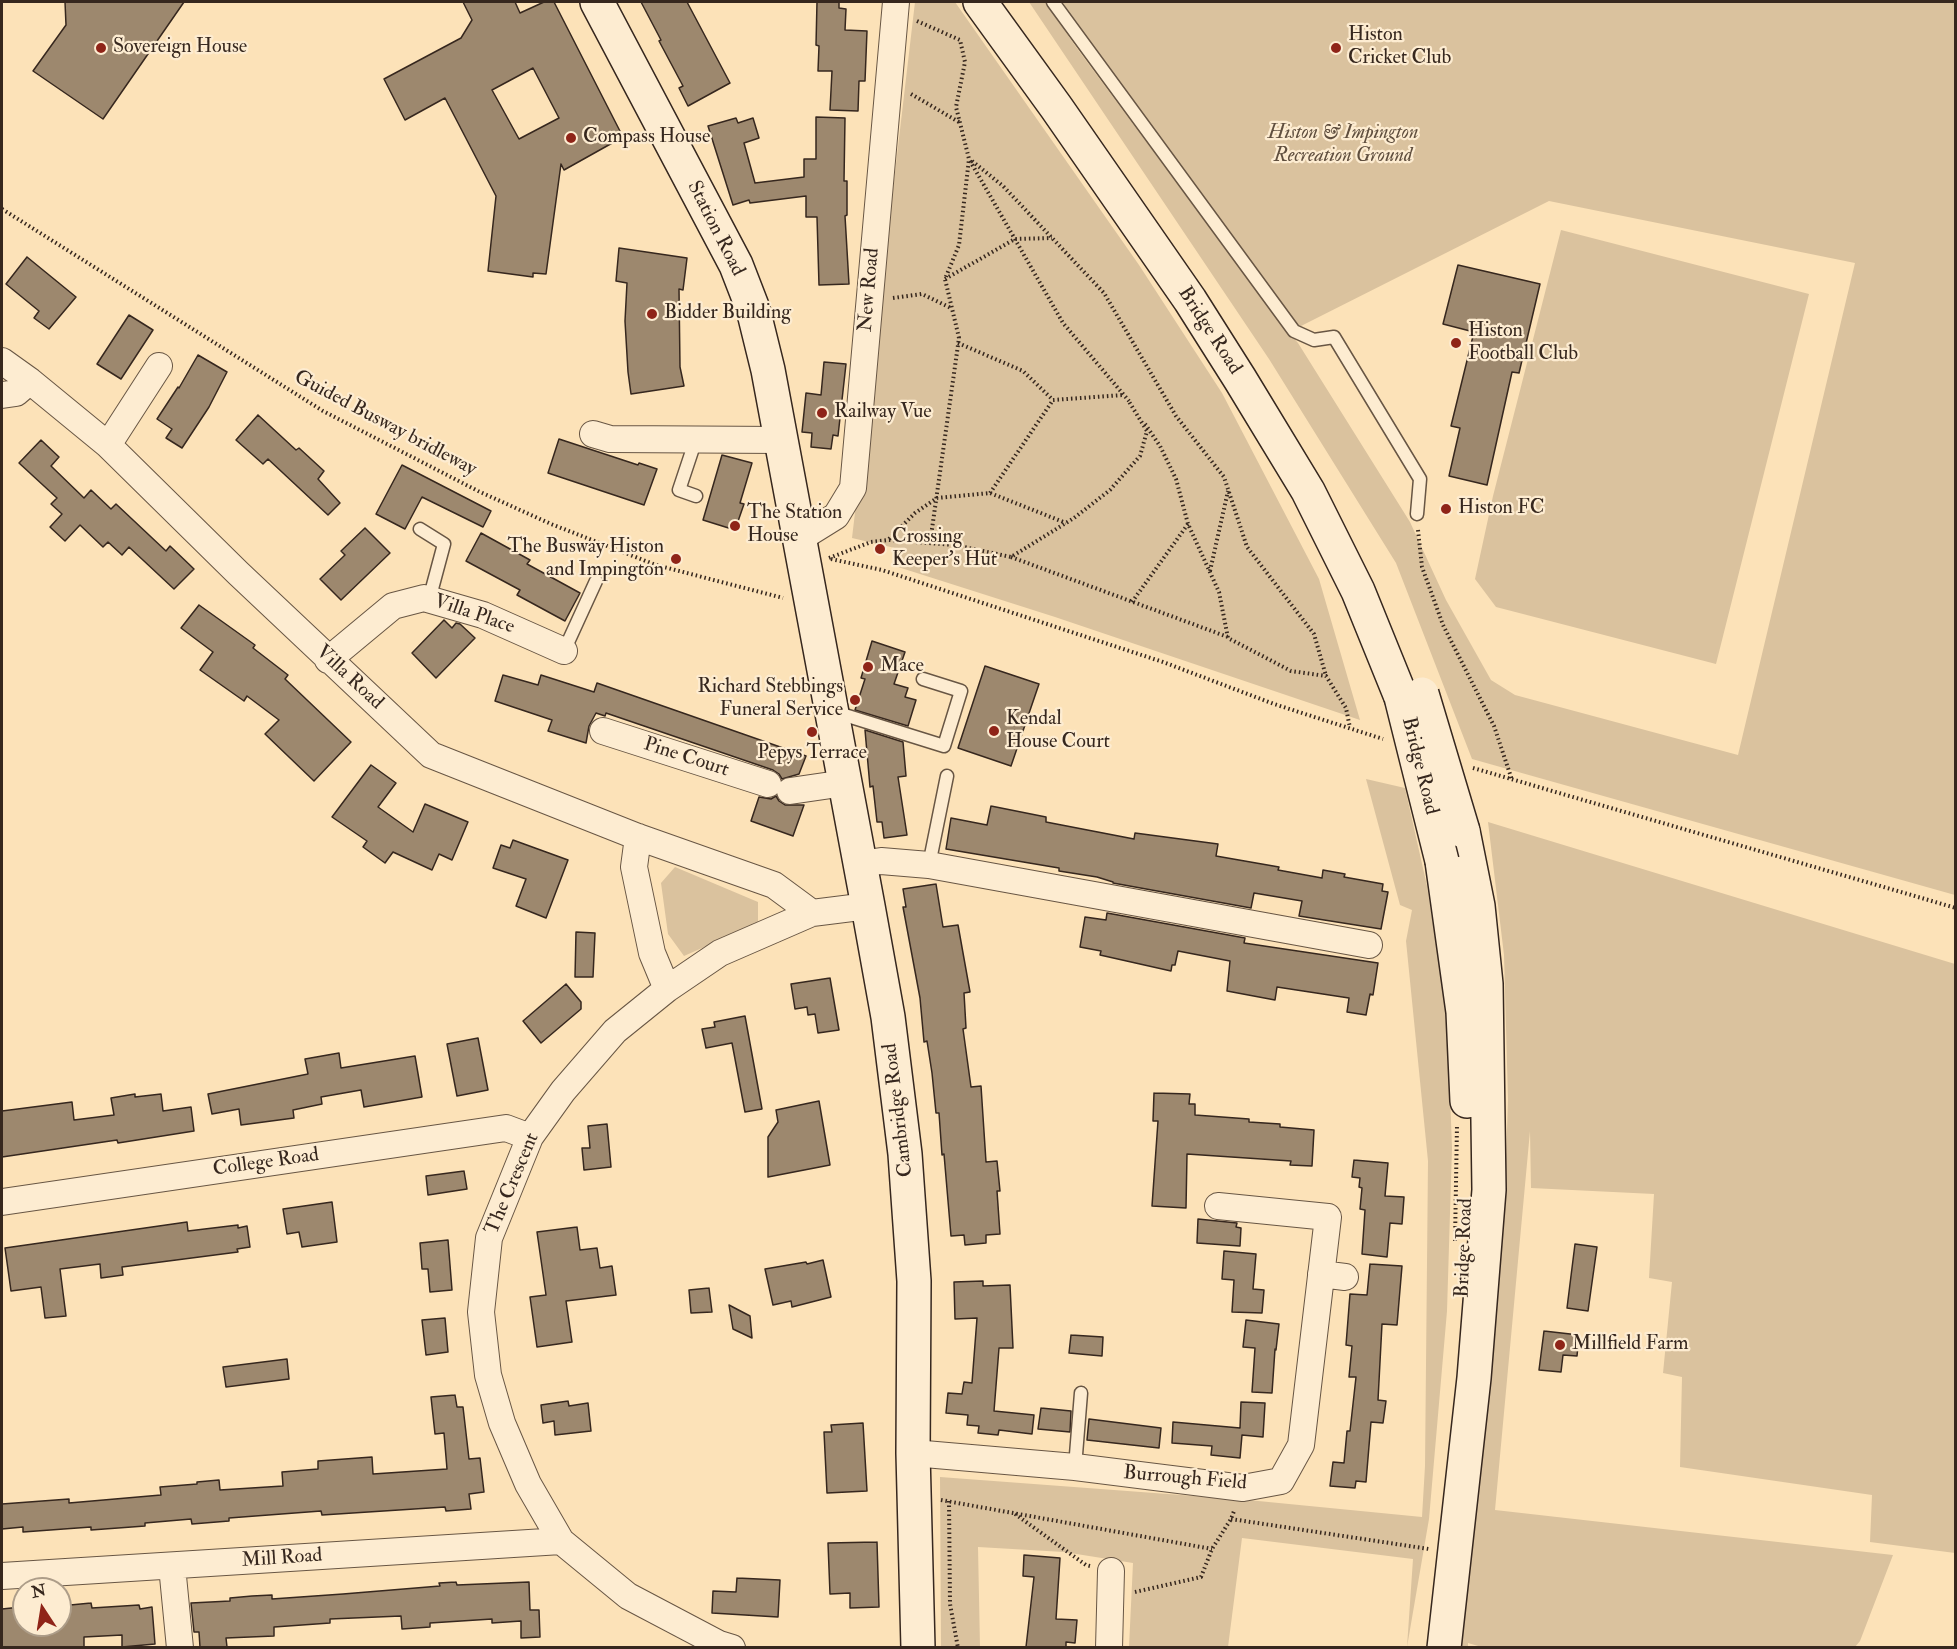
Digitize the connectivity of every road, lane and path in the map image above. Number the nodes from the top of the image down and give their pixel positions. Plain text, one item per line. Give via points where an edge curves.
1 (597, 2) edge
2 (980, 2) edge
3 (1006, 2) edge
4 (1053, 2) edge
5 (902, 12) edge
6 (909, 93) dead end
7 (960, 122) junction
8 (969, 159) junction
9 (2, 209) edge
10 (1052, 238) junction
11 (1015, 239) junction
12 (945, 279) junction
13 (892, 298) dead end
14 (951, 308) junction
15 (958, 343) junction
16 (2, 361) edge
17 (159, 366) dead end
18 (30, 381) junction
19 (2, 395) edge
20 (1124, 395) junction
21 (1053, 400) junction
22 (1128, 400) junction
23 (593, 434) dead end
24 (696, 439) junction
25 (781, 440) junction
26 (108, 445) junction
27 (1228, 490) junction
28 (990, 493) junction
29 (696, 496) dead end
30 (937, 498) junction
31 (1417, 514) joint
32 (1066, 523) junction
33 (1188, 524) junction
34 (420, 529) dead end
35 (799, 539) junction
36 (889, 540) junction
37 (930, 543) junction
38 (1011, 557) junction
39 (1209, 571) junction
40 (806, 579) junction
41 (596, 582) dead end
42 (429, 600) junction
43 (1132, 602) junction
44 (1228, 638) junction
45 (564, 651) joint
46 (328, 660) junction
47 (1326, 676) junction
48 (923, 679) dead end
49 (1412, 695) junction
50 (831, 711) junction
51 (1350, 729) dead end
52 (603, 731) dead end
53 (947, 776) dead end
54 (1512, 780) dead end
55 (845, 783) junction
56 (638, 837) junction
57 (860, 864) junction
58 (929, 865) junction
59 (868, 906) junction
60 (812, 913) junction
61 (1369, 945) dead end
62 (667, 989) junction
63 (1456, 1114) dead end
64 (530, 1137) junction
65 (2, 1202) edge
66 (1218, 1206) dead end
67 (1455, 1252) dead end
68 (1081, 1393) dead end
69 (913, 1454) junction
70 (1075, 1467) junction
71 (914, 1496) junction
72 (949, 1501) junction
73 (1012, 1512) junction
74 (561, 1541) junction
75 (1212, 1549) junction
76 (1429, 1549) dead end
77 (172, 1566) junction
78 (1111, 1571) joint
79 (2, 1576) edge
80 (1110, 1598) junction
81 (180, 1647) edge
82 (732, 1647) edge
83 (918, 1647) edge
84 (958, 1647) edge
85 (1109, 1647) edge
86 (1429, 1647) edge
87 (1444, 1647) edge

1 - 25 main road, Station Road via 736,265 753,309
2 - 49 main road, Bridge Road via 1190,300 1240,379 1308,491
3 - 49 main road, Bridge Road via 1254,368 1324,481 1378,583
4 - 31 lane via 1294,331 1314,340 1334,338 1420,479
5 - 7 path via 960,40 965,62 956,107
5 - 35 street, New Road via 852,488 836,516
6 - 7 path
7 - 8 path
8 - 10 path via 1003,186
8 - 11 path
8 - 12 path via 959,245
9 - 40 path, Guided Busway bridleway via 323,411 478,491 656,565
10 - 11 path
10 - 27 path via 1104,293 1176,416 1224,477
11 - 12 path
11 - 20 path via 1063,324
12 - 14 path
13 - 14 path via 922,294
14 - 15 path
15 - 21 path via 1023,372
15 - 30 path
16 - 18 street, Villa Road
17 - 26 street
18 - 19 street via 16,393
18 - 26 street, Villa Road
20 - 21 path
20 - 22 path
21 - 28 path
22 - 32 path via 1146,432 1140,456 1110,490
22 - 33 path via 1160,446 1176,479
23 - 24 street via 610,439
24 - 25 street
24 - 29 lane via 679,490
25 - 35 main road, Station Road
26 - 46 street, Villa Road
27 - 39 path
27 - 47 path via 1247,548 1314,634
28 - 30 path
28 - 32 path
30 - 36 path via 915,513
30 - 37 path
31 - 54 path via 1422,567 1443,625 1494,726
32 - 38 path
33 - 39 path
33 - 43 path
34 - 42 lane via 444,544
35 - 40 main road, Station Road
36 - 37 path
36 - 40 path via 871,542
37 - 38 path
38 - 43 path
39 - 44 path via 1219,592
40 - 50 main road, Cambridge Road
41 - 45 lane
42 - 45 street, Villa Place via 483,615
42 - 46 street, Villa Place via 393,606
43 - 44 path
44 - 47 path via 1291,671
46 - 56 street, Villa Road via 431,755
47 - 51 path via 1346,708
48 - 50 lane via 961,691 944,746
49 - 86 main road, Bridge Road, bridge via 1442,861 1463,1012 1468,1124 1461,1341
49 - 87 main road, Bridge Road, bridge via 1463,831 1478,906 1486,984 1489,1190 1474,1378
50 - 55 main road, Cambridge Road
52 - 55 street, Pine Court via 779,788
53 - 58 lane
55 - 57 main road, Cambridge Road
56 - 60 street, Villa Road via 774,885
56 - 62 street via 634,867 652,953
57 - 58 street via 881,861
57 - 59 main road, Cambridge Road
58 - 61 street via 1268,932
59 - 60 street, The Crescent
59 - 69 main road, Cambridge Road via 888,1017 910,1199 914,1281
60 - 62 street, The Crescent via 720,953
62 - 64 street, The Crescent via 615,1031 563,1091
63 - 67 path
64 - 65 street, College Road via 506,1128
64 - 74 street, The Crescent via 489,1238 481,1312 488,1375 502,1423 528,1484
66 - 70 street, Burrough Field via 1328,1217 1333,1275 1301,1445 1281,1480 1243,1488
68 - 70 lane
69 - 70 street, Burrough Field
69 - 71 main road, Cambridge Road
71 - 72 path
71 - 83 main road, Cambridge Road
72 - 73 path
72 - 84 path via 951,1604
73 - 75 path
73 - 78 path via 1086,1565
74 - 77 street, Mill Road
74 - 82 street, The Crescent via 628,1596 719,1644
75 - 76 path via 1231,1519
75 - 80 path via 1202,1577
77 - 79 street, Mill Road
77 - 81 street
78 - 80 street
80 - 85 street

